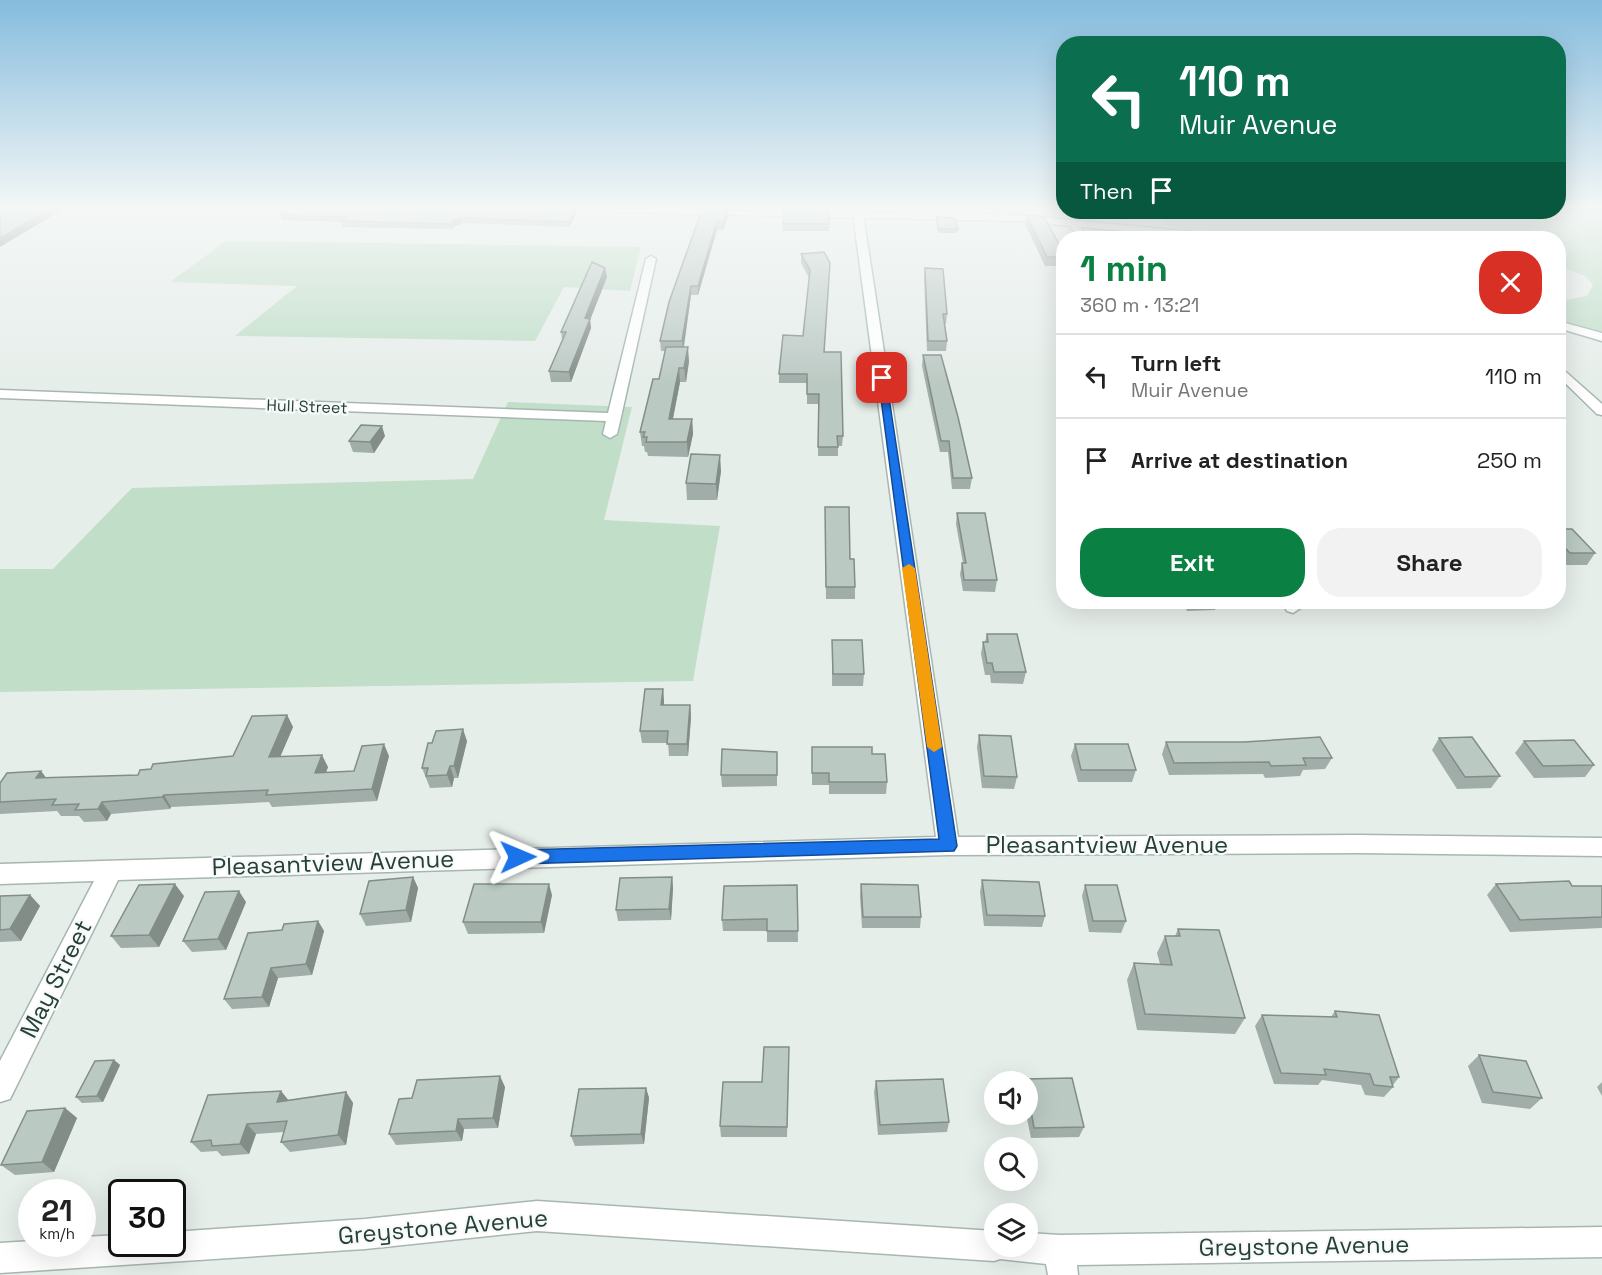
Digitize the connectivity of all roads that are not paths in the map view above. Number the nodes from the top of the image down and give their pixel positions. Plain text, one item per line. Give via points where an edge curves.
1 (649, 266) edge
2 (865, 266) edge
3 (1566, 326) edge
4 (1602, 337) edge
5 (1566, 377) edge
6 (0, 394) edge
7 (1602, 411) edge
8 (614, 417) junction
9 (610, 434) dead end
10 (948, 846) junction
11 (1602, 847) edge
12 (112, 869) junction
13 (0, 874) edge
14 (0, 1089) edge
15 (1602, 1242) edge
16 (984, 1245) edge
17 (1038, 1255) edge
18 (0, 1258) edge
19 (1062, 1262) edge

1 - 8 street
2 - 10 street
3 - 4 street
5 - 7 street
6 - 8 street, Hull Street
8 - 9 street
10 - 11 street, Pleasantview Avenue
10 - 12 street, Pleasantview Avenue
12 - 13 street, Pleasantview Avenue
12 - 14 street, May Street
15 - 19 street, Greystone Avenue
16 - 18 street, Greystone Avenue via 537,1216 365,1234
17 - 19 street, Greystone Avenue

